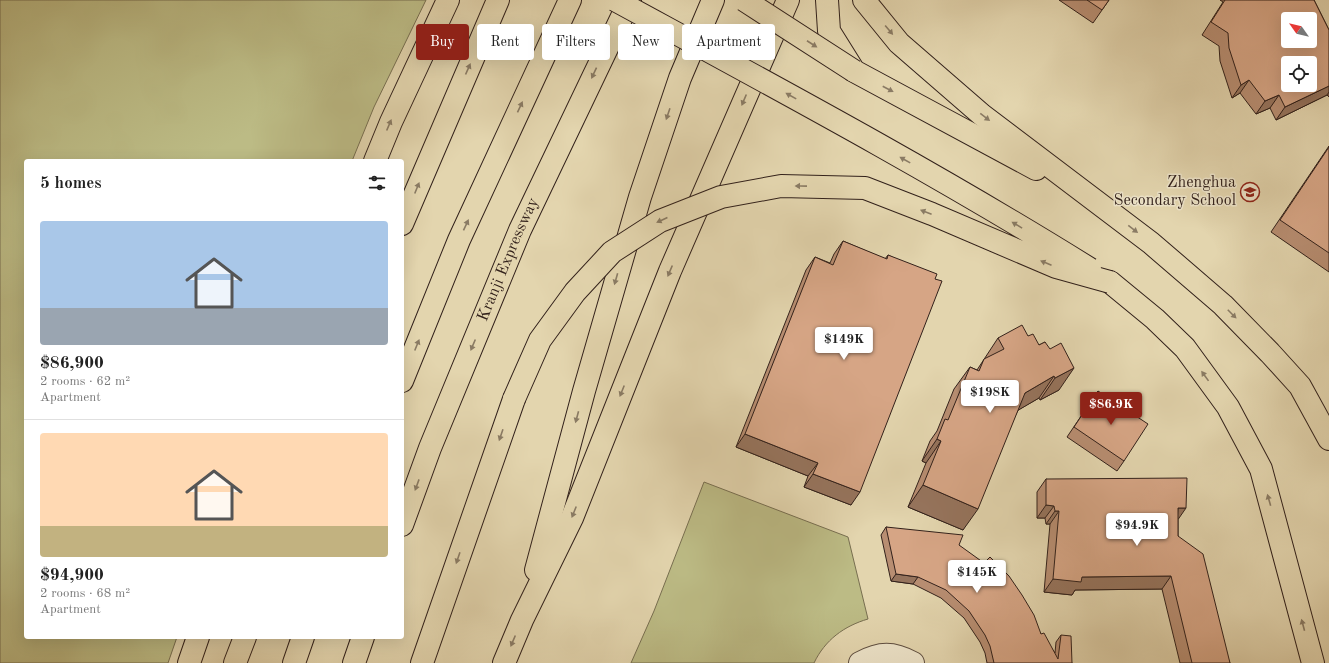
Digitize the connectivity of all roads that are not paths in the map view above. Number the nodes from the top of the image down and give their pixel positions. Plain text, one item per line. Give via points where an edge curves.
1 (448, 0) edge
2 (498, 0) edge
3 (570, 0) edge
4 (615, 0) edge
5 (630, 0) edge
6 (713, 0) edge
7 (744, 0) edge
8 (788, 0) edge
9 (827, 0) edge
10 (864, 0) edge
11 (854, 71) junction
12 (376, 159) edge
13 (1102, 205) junction
14 (404, 219) edge
15 (1110, 282) junction
16 (404, 376) edge
17 (1300, 386) junction
18 (1329, 405) edge
19 (1329, 439) edge
20 (404, 520) edge
21 (522, 620) junction
22 (197, 639) edge
23 (244, 639) edge
24 (302, 639) edge
25 (362, 639) edge
26 (189, 663) edge
27 (235, 663) edge
28 (294, 663) edge
29 (354, 663) edge
30 (422, 663) edge
31 (504, 663) edge
32 (860, 663) edge
33 (913, 663) edge
34 (1313, 663) edge

12 -> 1 highway
14 -> 2 highway
16 -> 3 highway via 459,240
15 -> 4 highway, bridge via 951,186
5 -> 20 highway, Kranji Expressway via 520,230 430,448
6 -> 21 highway via 680,78 640,197
7 -> 11 highway, bridge
8 -> 21 highway via 670,271 572,518
9 - 11 highway via 829,31
10 -> 13 highway via 899,43 982,115
11 -> 13 highway
13 -> 17 highway via 1223,305
15 -> 30 highway, bridge via 1056,267 865,188 781,186 721,197 660,221 612,252 575,292 540,340 514,398
34 -> 15 highway via 1260,469 1228,407 1185,348
17 - 18 highway
17 - 19 highway
21 -> 31 highway
22 - 26 highway
23 - 27 highway
24 - 28 highway
25 - 29 highway
32 - 33 street via 887,654 902,657

